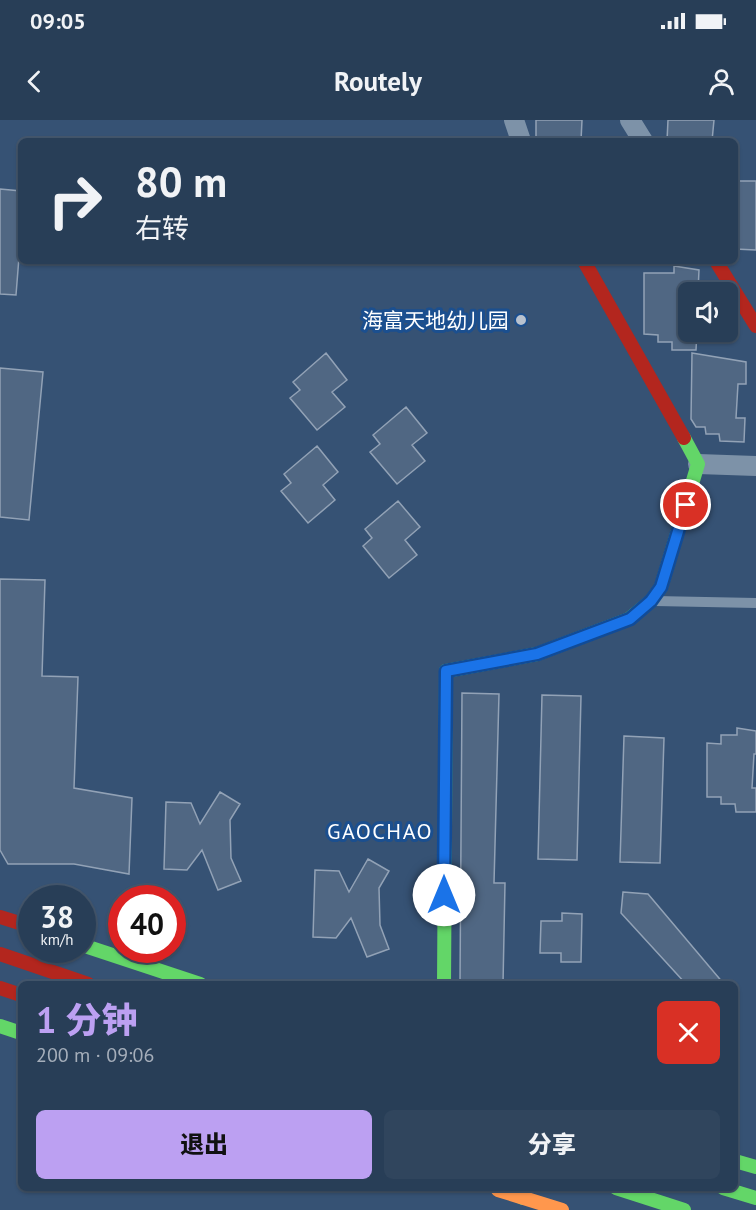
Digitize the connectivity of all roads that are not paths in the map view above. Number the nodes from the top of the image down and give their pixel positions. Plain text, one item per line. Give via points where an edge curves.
1 (514, 120) edge
2 (630, 120) edge
3 (520, 138) edge
4 (641, 138) edge
5 (586, 264) edge
6 (719, 264) edge
7 (756, 326) edge
8 (698, 464) junction
9 (756, 466) edge
10 (651, 601) junction
11 (756, 603) edge
12 (0, 917) edge
13 (18, 923) edge
14 (96, 950) edge
15 (0, 954) edge
16 (79, 981) edge
17 (191, 981) edge
18 (444, 981) edge
19 (0, 988) edge
20 (18, 994) edge
21 (0, 1026) edge
22 (18, 1032) edge
23 (738, 1162) edge
24 (756, 1167) edge
25 (501, 1191) edge
26 (509, 1191) edge
27 (625, 1191) edge
28 (733, 1191) edge
29 (523, 1198) junction
30 (756, 1198) edge
31 (562, 1210) edge
32 (684, 1210) edge

1 - 3 street
2 - 4 street
5 - 8 main road
6 - 7 main road
8 - 9 street
8 - 10 main road via 661,587
10 - 11 lane
10 - 18 main road via 630,619 537,654 446,671
12 - 13 main road
14 - 17 main road
15 - 16 main road
19 - 20 main road
21 - 22 main road
23 - 24 main road
25 - 29 main road
26 - 29 main road
27 - 32 main road
28 - 30 main road
29 - 31 main road

